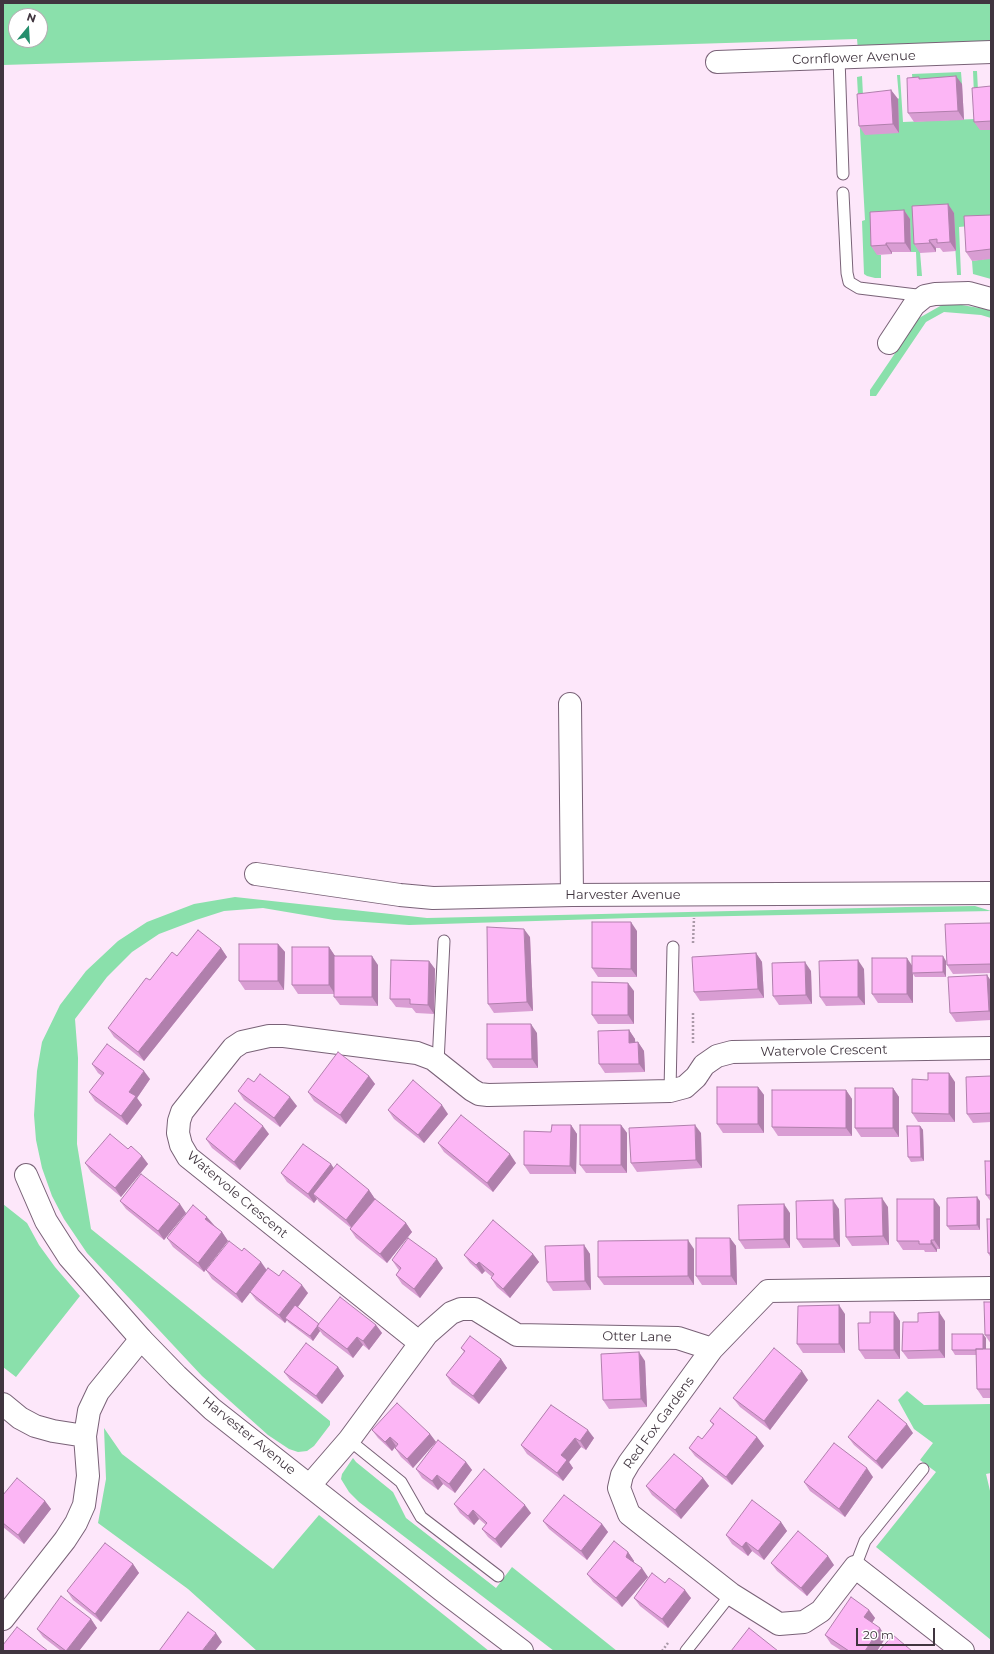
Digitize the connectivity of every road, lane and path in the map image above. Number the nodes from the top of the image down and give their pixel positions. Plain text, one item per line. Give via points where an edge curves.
1 (991, 52) edge
2 (839, 58) junction
3 (716, 62) dead end
4 (843, 174) dead end
5 (843, 193) dead end
6 (925, 296) junction
7 (991, 299) edge
8 (889, 342) dead end
9 (570, 704) dead end
10 (256, 874) dead end
11 (991, 893) edge
12 (572, 895) junction
13 (444, 941) dead end
14 (673, 947) dead end
15 (991, 1048) edge
16 (438, 1063) junction
17 (670, 1091) junction
18 (26, 1175) dead end
19 (991, 1288) edge
20 (141, 1339) junction
21 (420, 1343) junction
22 (712, 1349) junction
23 (3, 1404) edge
24 (85, 1436) junction
25 (349, 1440) junction
26 (923, 1469) dead end
27 (310, 1486) junction
28 (855, 1567) junction
29 (498, 1576) dead end
30 (731, 1594) junction
31 (3, 1619) edge
32 (522, 1651) edge
33 (686, 1651) edge
34 (963, 1651) edge

1 - 2 street, Cornflower Avenue
2 - 3 street, Cornflower Avenue
2 - 4 lane
5 - 6 lane via 847,273 850,282 859,288
6 - 7 street via 969,293
6 - 8 street via 914,305
9 - 12 street
10 - 12 street, Harvester Avenue via 434,898
11 - 12 street, Harvester Avenue
13 - 16 lane
14 - 17 lane
15 - 17 street, Watervole Crescent via 732,1052 717,1056 704,1065 685,1087
16 - 17 street, Watervole Crescent via 472,1090 483,1094
16 - 21 street, Watervole Crescent via 426,1055 417,1053 356,1045 284,1036 253,1039 233,1048 182,1112 178,1127 181,1145 188,1157
18 - 20 street, Harvester Avenue via 46,1221 69,1257
19 - 22 street via 768,1291
20 - 24 street via 98,1392 89,1411
20 - 27 street, Harvester Avenue via 212,1409
21 - 22 street, Otter Lane via 451,1313 469,1308 517,1335 678,1338
21 - 25 street, Otter Lane
22 - 30 street, Red Fox Gardens via 629,1463 622,1475 619,1488 629,1514
23 - 24 street via 35,1426
24 - 31 street via 88,1476 84,1505 65,1540
25 - 27 street, Otter Lane
25 - 29 lane via 401,1482 421,1517
26 - 28 lane, Red Fox Gardens via 865,1541
27 - 32 street, Harvester Avenue
28 - 30 street, Red Fox Gardens via 821,1611 804,1622 779,1624
28 - 34 street
30 - 33 lane

